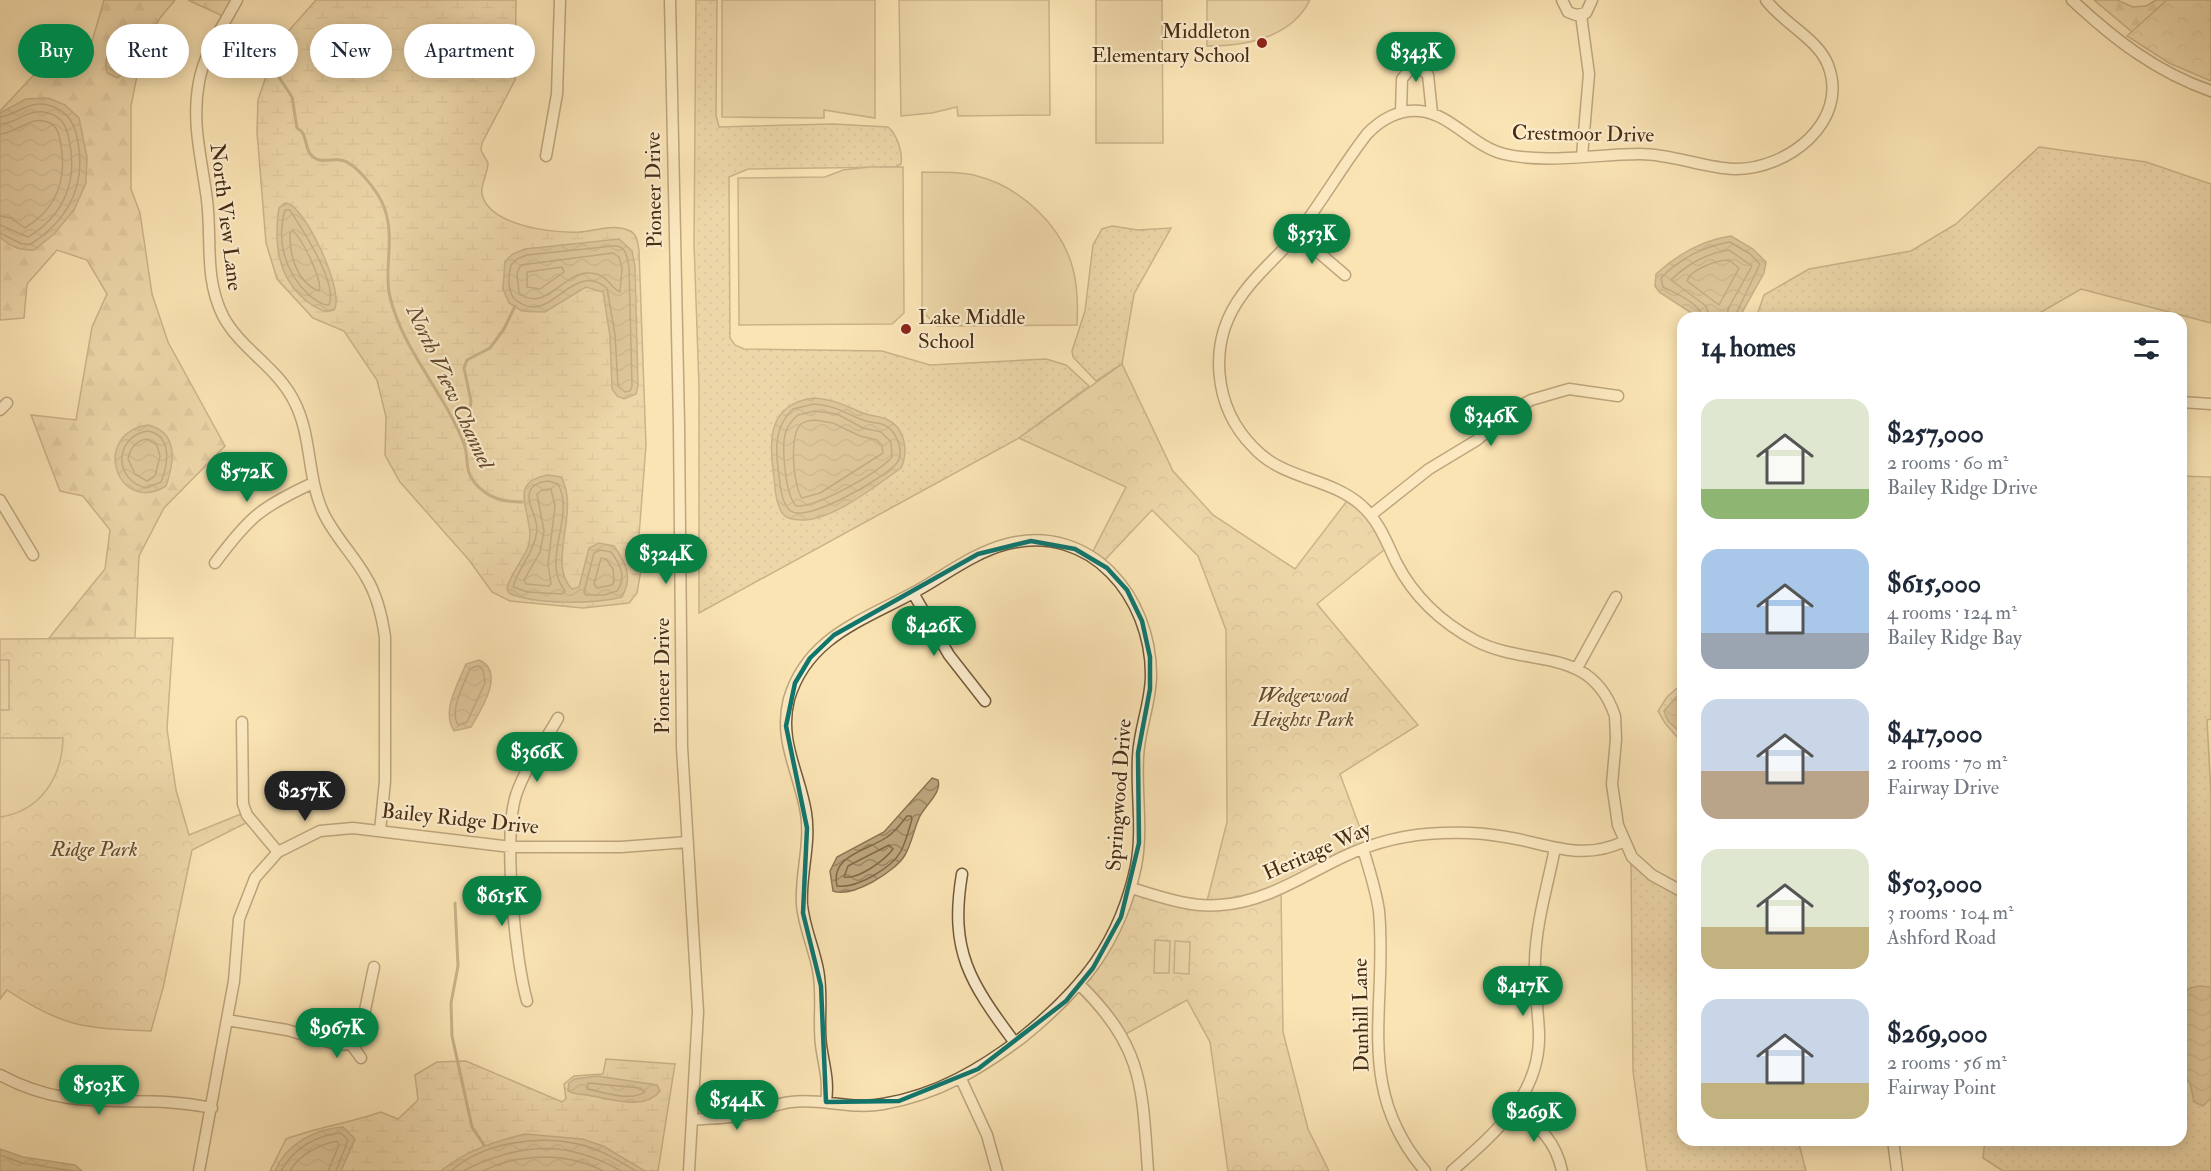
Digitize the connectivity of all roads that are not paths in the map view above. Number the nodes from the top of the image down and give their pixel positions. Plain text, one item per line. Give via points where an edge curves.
1 (237, 0) edge
2 (560, 0) edge
3 (670, 0) edge
4 (1562, 0) edge
5 (1592, 0) edge
6 (1766, 0) edge
7 (2072, 0) edge
8 (1581, 15) junction
9 (2211, 91) edge
10 (1401, 112) junction
11 (1432, 113) junction
12 (546, 156) dead end
13 (1582, 156) junction
14 (1296, 234) junction
15 (1345, 275) dead end
16 (1618, 396) dead end
17 (2187, 402) edge
18 (2211, 404) edge
19 (313, 483) junction
20 (0, 500) edge
21 (1371, 515) junction
22 (33, 555) dead end
23 (215, 563) dead end
24 (913, 593) junction
25 (1616, 597) dead end
26 (1577, 668) junction
27 (985, 701) dead end
28 (558, 718) dead end
29 (242, 722) dead end
30 (380, 831) junction
31 (1625, 841) junction
32 (688, 842) junction
33 (511, 847) junction
34 (1555, 848) junction
35 (1363, 849) junction
36 (278, 852) junction
37 (962, 874) dead end
38 (1131, 888) junction
39 (1677, 888) edge
40 (374, 967) dead end
41 (1080, 985) junction
42 (527, 1001) dead end
43 (227, 1020) junction
44 (1015, 1043) junction
45 (351, 1044) junction
46 (360, 1058) dead end
47 (0, 1075) edge
48 (961, 1079) junction
49 (694, 1097) junction
50 (826, 1102) junction
51 (772, 1106) junction
52 (212, 1108) junction
53 (1515, 1109) junction
54 (693, 1120) junction
55 (1894, 1146) edge
56 (199, 1171) edge
57 (689, 1171) edge
58 (997, 1171) edge
59 (1148, 1171) edge
60 (1425, 1171) edge
61 (1452, 1171) edge
62 (1562, 1171) edge
63 (1897, 1171) edge

1 - 19 street, North View Lane via 206,60 195,104 207,200 211,284 232,329 278,375 296,403
2 - 12 street via 557,94
3 - 32 street, Pioneer Drive via 682,747
4 - 8 street via 1568,12
5 - 8 street
6 - 13 street, Crestmoor Drive via 1817,47 1828,66 1832,106 1807,140 1771,163 1745,168 1658,154
7 - 9 street via 2140,56
8 - 13 street via 1589,74
10 - 11 street
10 - 11 street via 1401,79 1416,68 1431,81
10 - 14 street via 1381,121 1367,134
11 - 13 street, Crestmoor Drive via 1478,144 1503,154
14 - 15 street
14 - 21 street via 1234,306 1218,358 1222,393 1242,435 1267,460 1294,475 1336,488
16 - 21 street via 1569,390 1531,400 1510,412 1478,440 1429,469
17 - 18 street
19 - 23 street via 276,500 254,516 240,528
19 - 30 street, North View Lane via 331,528 366,576 382,618 386,781
20 - 22 street
21 - 26 street via 1412,588 1449,625 1492,648 1561,661
24 - 27 street via 949,655
24 - 38 street, Springwood Drive via 978,554 1031,541 1061,545 1085,554 1107,568 1127,590 1147,638 1151,674 1138,753 1139,843
24 - 50 street, Springwood Drive via 847,626 820,646 801,670 787,711 788,754 807,820 802,900 820,986 821,1041 829,1076
25 - 26 street
26 - 31 street via 1604,693 1615,716 1613,798
28 - 33 street via 516,795
29 - 36 street via 243,804 247,815
30 - 33 street, Bailey Ridge Drive
30 - 36 street, Bailey Ridge Drive via 320,831
31 - 34 street, Heritage Way via 1592,852
31 - 39 street via 1632,857
32 - 33 street, Bailey Ridge Drive via 621,847
32 - 49 street, Pioneer Drive via 698,1012
33 - 42 street via 519,971
34 - 35 street, Heritage Way via 1462,832 1403,837
34 - 53 street via 1535,958 1538,1053
35 - 38 street, Heritage Way via 1245,902 1196,904
35 - 60 street, Dunhill Lane via 1378,911 1382,1087 1401,1136
36 - 43 street, Bailey Ridge Drive via 255,878 243,905
37 - 44 street via 956,921 961,952 983,998
38 - 41 street, Springwood Drive via 1110,941
40 - 45 street via 360,1034
41 - 44 street, Springwood Drive
41 - 59 street via 1113,1020 1133,1057 1142,1086
43 - 45 street via 287,1030 339,1045
43 - 52 street, Bailey Ridge Drive
44 - 48 street, Springwood Drive
45 - 46 street
47 - 52 street via 34,1091 72,1100 177,1102
48 - 50 street, Springwood Drive via 880,1105
48 - 58 street via 987,1135
49 - 51 street, Springwood Drive via 734,1098
49 - 54 street, Pioneer Drive
50 - 51 street, Springwood Drive via 796,1101
51 - 54 street, Springwood Drive via 728,1118
52 - 56 street, Bailey Ridge Drive
53 - 61 street
53 - 62 street via 1548,1138
54 - 57 street, Pioneer Drive
55 - 63 street

